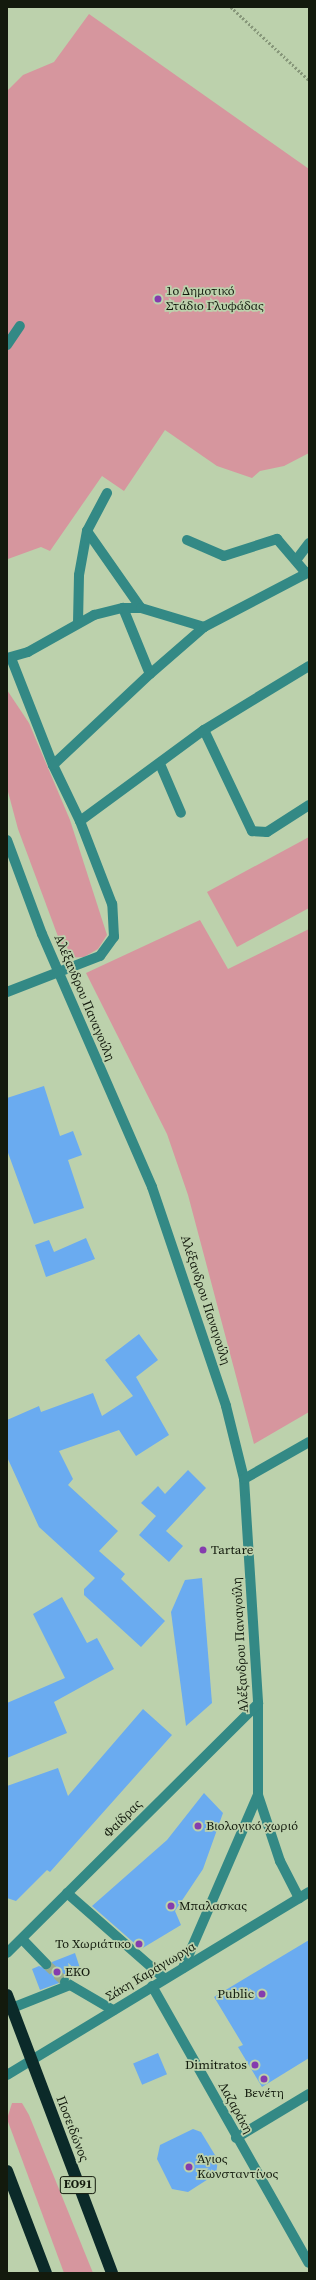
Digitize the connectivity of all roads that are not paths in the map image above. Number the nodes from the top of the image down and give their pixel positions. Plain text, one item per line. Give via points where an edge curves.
1 (20, 326) dead end
2 (7, 345) edge
3 (108, 493) dead end
4 (87, 531) junction
5 (187, 540) dead end
6 (309, 543) edge
7 (297, 559) junction
8 (308, 572) edge
9 (123, 608) junction
10 (141, 608) junction
11 (78, 623) junction
12 (204, 627) junction
13 (9, 658) edge
14 (309, 666) edge
15 (150, 674) junction
16 (204, 730) junction
17 (160, 764) junction
18 (53, 765) junction
19 (309, 805) edge
20 (181, 813) dead end
21 (80, 821) junction
22 (7, 840) edge
23 (59, 972) junction
24 (7, 992) edge
25 (309, 1442) edge
26 (244, 1479) junction
27 (258, 1704) junction
28 (258, 1795) junction
29 (309, 1892) edge
30 (67, 1893) junction
31 (299, 1898) junction
32 (22, 1939) junction
33 (7, 1953) edge
34 (46, 1964) tunnel mouth
35 (183, 1968) junction
36 (165, 1979) junction
37 (152, 1986) junction
38 (7, 1995) edge
39 (12, 2008) junction
40 (113, 2010) junction
41 (31, 2060) junction
42 (7, 2074) edge
43 (309, 2094) edge
44 (236, 2138) junction
45 (7, 2171) edge
46 (309, 2263) edge
47 (46, 2273) edge
48 (112, 2273) edge

1 - 2 street
3 - 4 street
4 - 10 street
4 - 11 street via 79,575
5 - 7 street via 224,556 274,538 284,543
6 - 7 street
7 - 8 street
8 - 12 street
9 - 10 street
9 - 11 street
9 - 15 street
10 - 12 street
11 - 13 street via 28,652
12 - 15 street
13 - 18 street
14 - 16 street
15 - 18 street
16 - 17 street
16 - 19 street via 252,831 267,832
17 - 20 street
17 - 21 street
18 - 21 street
21 - 23 street via 112,904 114,937 100,956
22 - 23 street, Αλέξανδρου Παναγούλη
23 - 24 street
23 - 26 street, Αλέξανδρου Παναγούλη via 152,1187 226,1406
25 - 26 street
26 - 27 street, Αλέξανδρου Παναγούλη
27 - 28 street, Αλέξανδρου Παναγούλη
27 - 30 street, Φαίδρας
28 - 31 street, Αλέξανδρου Παναγούλη via 280,1861
28 - 35 street, Αλέξανδρου Παναγούλη
29 - 31 street, Σάκη Καράγιωργα
30 - 32 street, Φαίδρας
30 - 36 street
31 - 35 street, Σάκη Καράγιωργα
32 - 33 street, Φαίδρας
32 - 34 street
35 - 36 street, Σάκη Καράγιωργα
36 - 37 street, Σάκη Καράγιωργα
37 - 40 street, Σάκη Καράγιωργα
37 - 44 street, Λαζαράκη
38 - 39 highway, Ποσειδώνος / ΕΟ91
39 - 40 street via 67,1983
39 - 41 highway, Ποσειδώνος / ΕΟ91
40 - 41 street, Σάκη Καράγιωργα
41 - 42 street, Σάκη Καράγιωργα
41 - 48 highway, Ποσειδώνος / ΕΟ91
43 - 44 street
44 - 46 street, Λαζαράκη
45 - 47 highway

